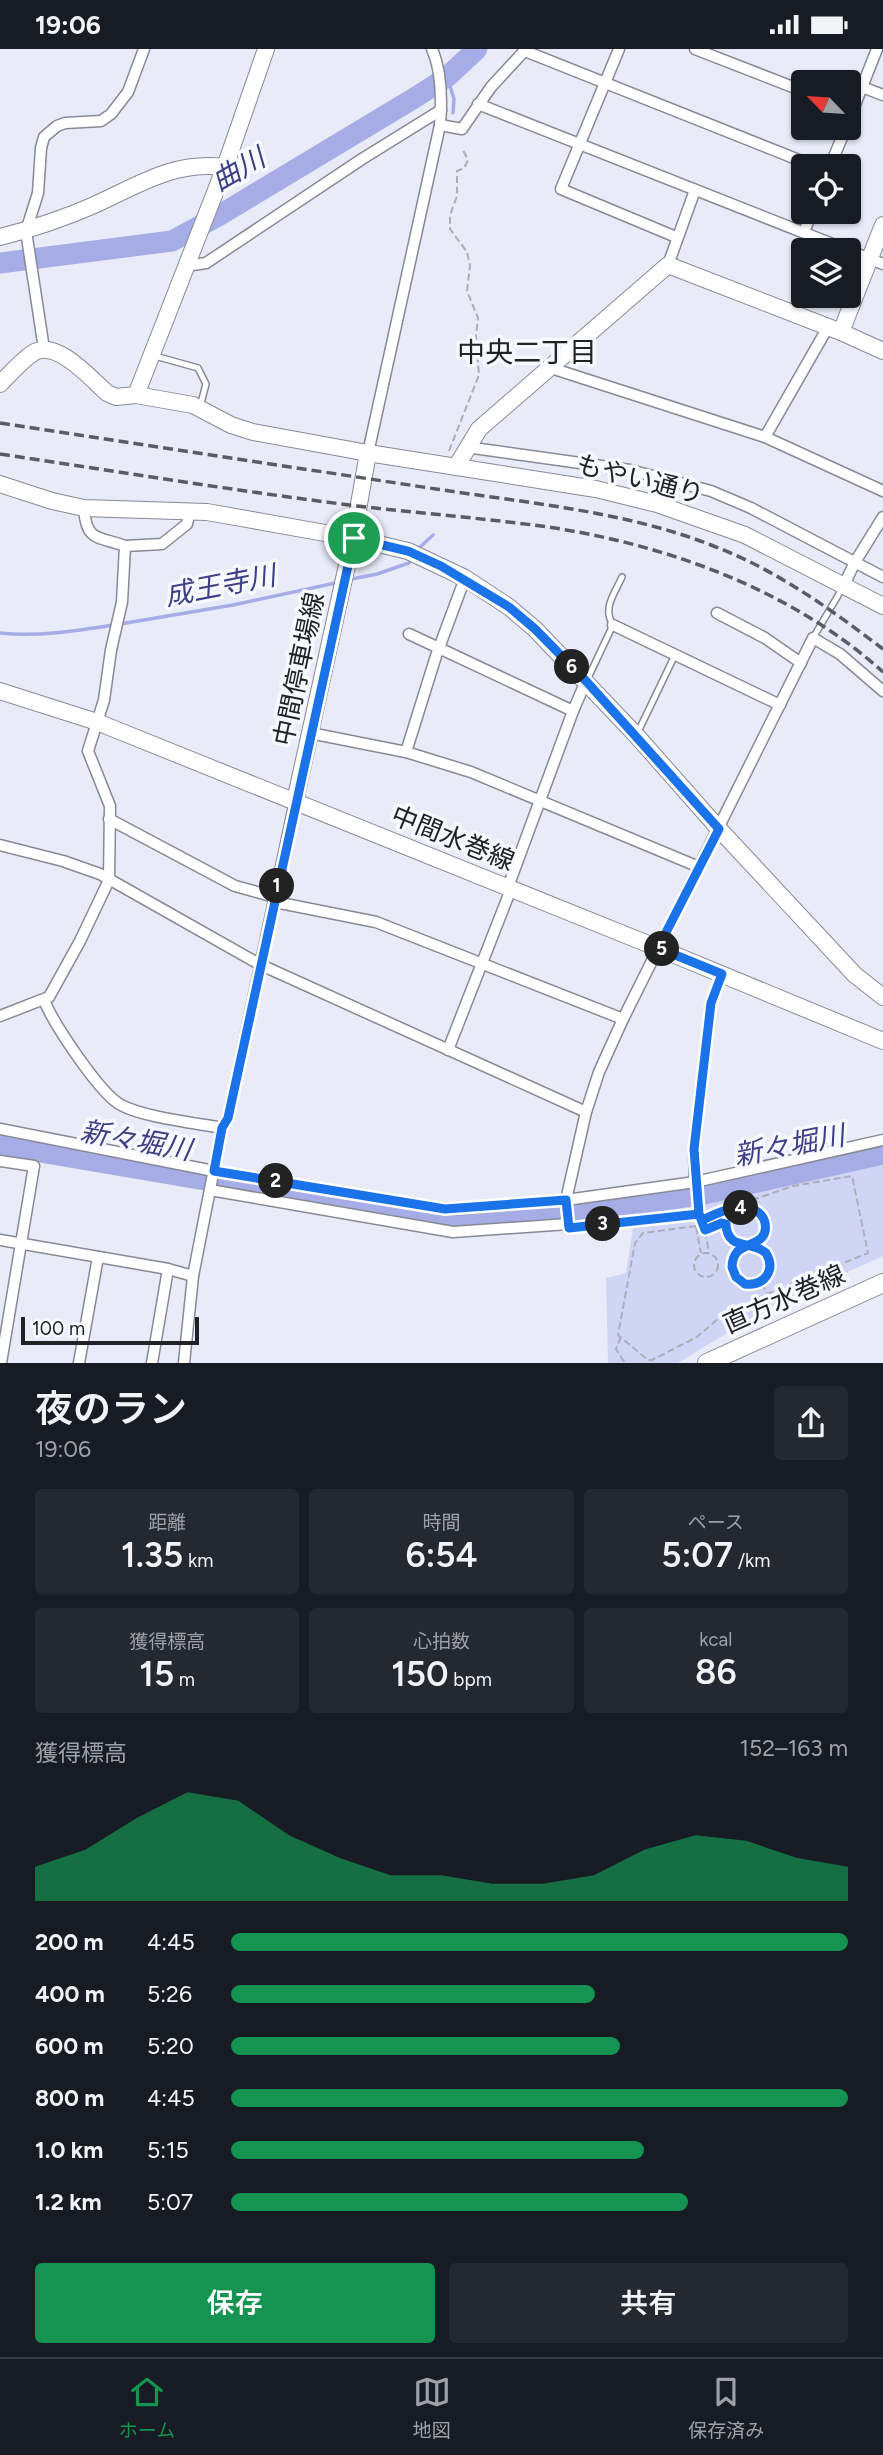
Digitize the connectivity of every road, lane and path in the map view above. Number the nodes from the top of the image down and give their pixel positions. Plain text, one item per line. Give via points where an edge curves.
1 (144, 49) edge
2 (265, 49) edge
3 (619, 49) edge
4 (695, 49) edge
5 (877, 49) edge
6 (526, 50) edge
7 (433, 51) edge
8 (606, 84) junction
9 (791, 86) edge
10 (862, 87) joint
11 (883, 95) edge
12 (478, 104) junction
13 (442, 107) junction
14 (440, 125) junction
15 (580, 145) junction
16 (463, 150) dead end
17 (791, 157) edge
18 (225, 167) junction
19 (695, 190) junction
20 (807, 224) edge
21 (883, 225) edge
22 (26, 231) junction
23 (804, 232) junction
24 (0, 237) edge
25 (677, 237) junction
26 (876, 261) edge
27 (668, 265) junction
28 (186, 267) junction
29 (834, 329) junction
30 (44, 349) junction
31 (883, 351) edge
32 (152, 355) junction
33 (551, 368) junction
34 (0, 384) edge
35 (136, 395) junction
36 (199, 409) junction
37 (765, 437) junction
38 (466, 447) junction
39 (368, 453) junction
40 (449, 466) junction
41 (0, 484) edge
42 (883, 491) edge
43 (84, 508) junction
44 (190, 511) junction
45 (883, 517) edge
46 (354, 538) junction
47 (125, 546) junction
48 (855, 562) junction
49 (622, 577) dead end
50 (883, 577) edge
51 (465, 578) junction
52 (844, 585) junction
53 (883, 606) edge
54 (718, 613) dead end
55 (614, 625) junction
56 (408, 634) dead end
57 (813, 638) junction
58 (439, 647) junction
59 (675, 655) junction
60 (801, 663) junction
61 (586, 681) junction
62 (0, 691) edge
63 (883, 691) edge
64 (780, 705) junction
65 (573, 711) junction
66 (97, 722) junction
67 (310, 733) junction
68 (636, 734) junction
69 (406, 752) junction
70 (541, 800) junction
71 (295, 801) junction
72 (109, 819) junction
73 (719, 829) junction
74 (0, 845) edge
75 (699, 867) junction
76 (109, 880) junction
77 (508, 887) junction
78 (275, 897) junction
79 (658, 948) junction
80 (483, 963) junction
81 (261, 965) junction
82 (722, 974) junction
83 (883, 997) edge
84 (44, 1000) junction
85 (0, 1016) edge
86 (623, 1019) junction
87 (883, 1041) edge
88 (448, 1050) junction
89 (586, 1112) junction
90 (222, 1128) junction
91 (0, 1129) edge
92 (883, 1140) edge
93 (0, 1161) edge
94 (214, 1172) junction
95 (695, 1182) junction
96 (211, 1189) junction
97 (566, 1200) junction
98 (738, 1209) junction
99 (700, 1217) junction
100 (568, 1224) junction
101 (726, 1224) junction
102 (705, 1230) junction
103 (0, 1240) edge
104 (22, 1243) junction
105 (746, 1246) junction
106 (709, 1253) junction
107 (701, 1254) junction
108 (98, 1257) junction
109 (168, 1269) junction
110 (193, 1276) junction
111 (761, 1282) junction
112 (883, 1283) edge
113 (767, 1294) junction
114 (621, 1337) junction
115 (648, 1360) junction
116 (1, 1363) edge
117 (79, 1363) edge
118 (152, 1363) edge
119 (184, 1363) edge
120 (625, 1363) edge
121 (645, 1363) edge
122 (707, 1363) edge

1 - 22 street via 128,92 111,114 101,121 57,125 44,138 38,193
2 - 18 street
3 - 8 street
4 - 9 street
5 - 10 street
6 - 8 street
6 - 12 street
7 - 13 street
8 - 15 street
8 - 17 street
10 - 11 street
12 - 14 street via 462,129
12 - 15 street
13 - 14 street
13 - 28 street via 206,263
14 - 39 street
15 - 19 street
15 - 25 street via 561,189
16 - 40 path via 468,160 457,171 457,196 449,222 470,266 467,291 478,318 480,375
18 - 22 street via 201,164 168,171
18 - 28 street
19 - 23 street
19 - 25 street
20 - 23 street
21 - 26 street
22 - 24 street
22 - 30 street
23 - 26 street
25 - 27 street
26 - 29 street
27 - 29 street
27 - 33 street
28 - 32 street
29 - 31 street
29 - 37 street
30 - 34 street via 34,352
30 - 35 street via 63,355 107,393
32 - 35 street
32 - 36 lane via 198,368 206,384
33 - 37 street
33 - 38 street via 480,429
35 - 36 street
36 - 39 street via 253,432
37 - 42 street
38 - 40 street
38 - 48 street via 631,470 711,491
39 - 40 street, もやい通り
39 - 46 street, 中間停車場線
40 - 52 street, もやい通り via 596,489 657,504 745,535
41 - 43 street
43 - 44 street
43 - 47 street via 85,525 94,536
44 - 46 street
44 - 47 street via 187,524 162,544
45 - 48 street
46 - 51 street via 408,551
46 - 67 street, 中間停車場線
47 - 66 street via 122,602
48 - 50 street
48 - 52 street
49 - 55 lane via 608,609
51 - 58 street
51 - 61 street via 535,629
52 - 53 street, もやい通り
52 - 57 lane
54 - 60 street
55 - 59 street
55 - 61 lane
56 - 58 street
57 - 60 street
57 - 63 street via 840,654
58 - 65 street
58 - 69 street
59 - 64 street
59 - 68 lane
60 - 64 street
61 - 65 street
61 - 68 street
62 - 66 street, 中間水巻線
64 - 73 street
65 - 70 street
66 - 71 street, 中間水巻線
66 - 72 street via 88,751 110,806
67 - 69 street
67 - 71 street, 中間停車場線
68 - 73 street
69 - 70 street
70 - 75 street
70 - 77 street
71 - 77 street, 中間水巻線
71 - 78 street
72 - 76 street
72 - 78 street via 235,886
73 - 75 street
73 - 83 street via 855,975
74 - 76 street via 63,861
75 - 79 street
76 - 81 street
76 - 84 street via 80,941
77 - 79 street, 中間水巻線
77 - 80 street
78 - 80 street via 280,903 376,922
78 - 81 street
79 - 82 street, 中間水巻線
79 - 86 street
80 - 86 street
80 - 88 street
81 - 88 street
81 - 90 street via 228,1118
82 - 87 street, 中間水巻線
82 - 95 street via 711,1003 694,1149
84 - 85 street
84 - 90 street via 95,1080 119,1104
86 - 89 street
88 - 89 street
89 - 97 street
90 - 94 street
91 - 94 street
92 - 95 street
93 - 104 street via 34,1166
94 - 96 street
94 - 97 street via 445,1209
95 - 97 street
95 - 99 lane
96 - 100 street via 453,1233
96 - 110 street
97 - 100 lane
98 - 99 path
98 - 101 path
98 - 105 path via 757,1211 765,1223 763,1236
98 - 113 path via 793,1186 852,1176 868,1253
99 - 100 lane via 569,1228
99 - 102 path
101 - 102 path
101 - 105 path via 733,1242
102 - 106 path
103 - 104 street
104 - 108 street
104 - 116 street
105 - 111 path via 762,1249 769,1258 769,1274
105 - 111 path via 734,1257 733,1273 745,1284
106 - 107 path
106 - 107 path via 718,1267 709,1277 694,1269 694,1260
107 - 114 path via 696,1226 638,1237
108 - 109 street
108 - 117 street
109 - 110 street
109 - 118 street
110 - 119 street
111 - 113 path
112 - 122 main road, 直方水巻線
113 - 115 path via 719,1318 697,1337
114 - 115 path
114 - 120 path via 616,1349
115 - 121 path

